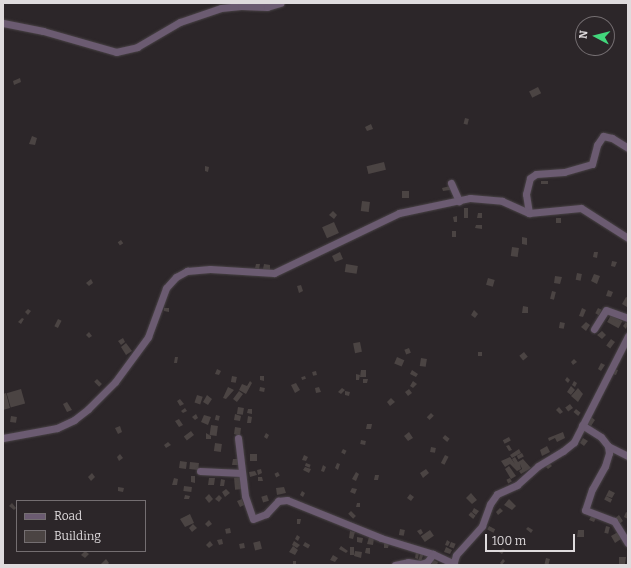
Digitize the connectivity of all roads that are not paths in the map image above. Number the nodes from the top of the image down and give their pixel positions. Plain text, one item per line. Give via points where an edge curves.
1 (280, 3) edge
2 (3, 23) edge
3 (628, 148) edge
4 (451, 183) dead end
5 (459, 201) junction
6 (529, 213) junction
7 (628, 238) edge
8 (628, 318) edge
9 (594, 329) dead end
10 (628, 336) edge
11 (582, 425) junction
12 (3, 438) edge
13 (238, 438) dead end
14 (608, 446) junction
15 (628, 456) edge
16 (200, 471) dead end
17 (242, 473) junction
18 (628, 543) edge
19 (433, 554) junction
20 (454, 564) edge
21 (395, 565) edge

1 - 2 street via 268,7 221,8 180,22 137,47 116,52 43,31
3 - 6 street via 604,136 599,138 592,164 564,172 536,174 530,178 526,194
4 - 5 street
5 - 6 street via 470,198 502,201
5 - 12 street via 399,213 274,273 210,270 188,271 176,277 166,288 148,337 115,382 88,409 74,420 57,428
6 - 7 street via 581,208
8 - 9 street via 606,310
10 - 11 street
11 - 14 street via 601,437
11 - 20 street via 568,448 543,463 517,485 497,494 490,504 482,526 456,555
13 - 17 street
14 - 15 street
14 - 18 street via 608,458 592,489 585,510 614,521
16 - 17 street
17 - 19 street via 253,519 266,514 278,501 287,500 381,538
19 - 20 street
19 - 21 street via 427,562

